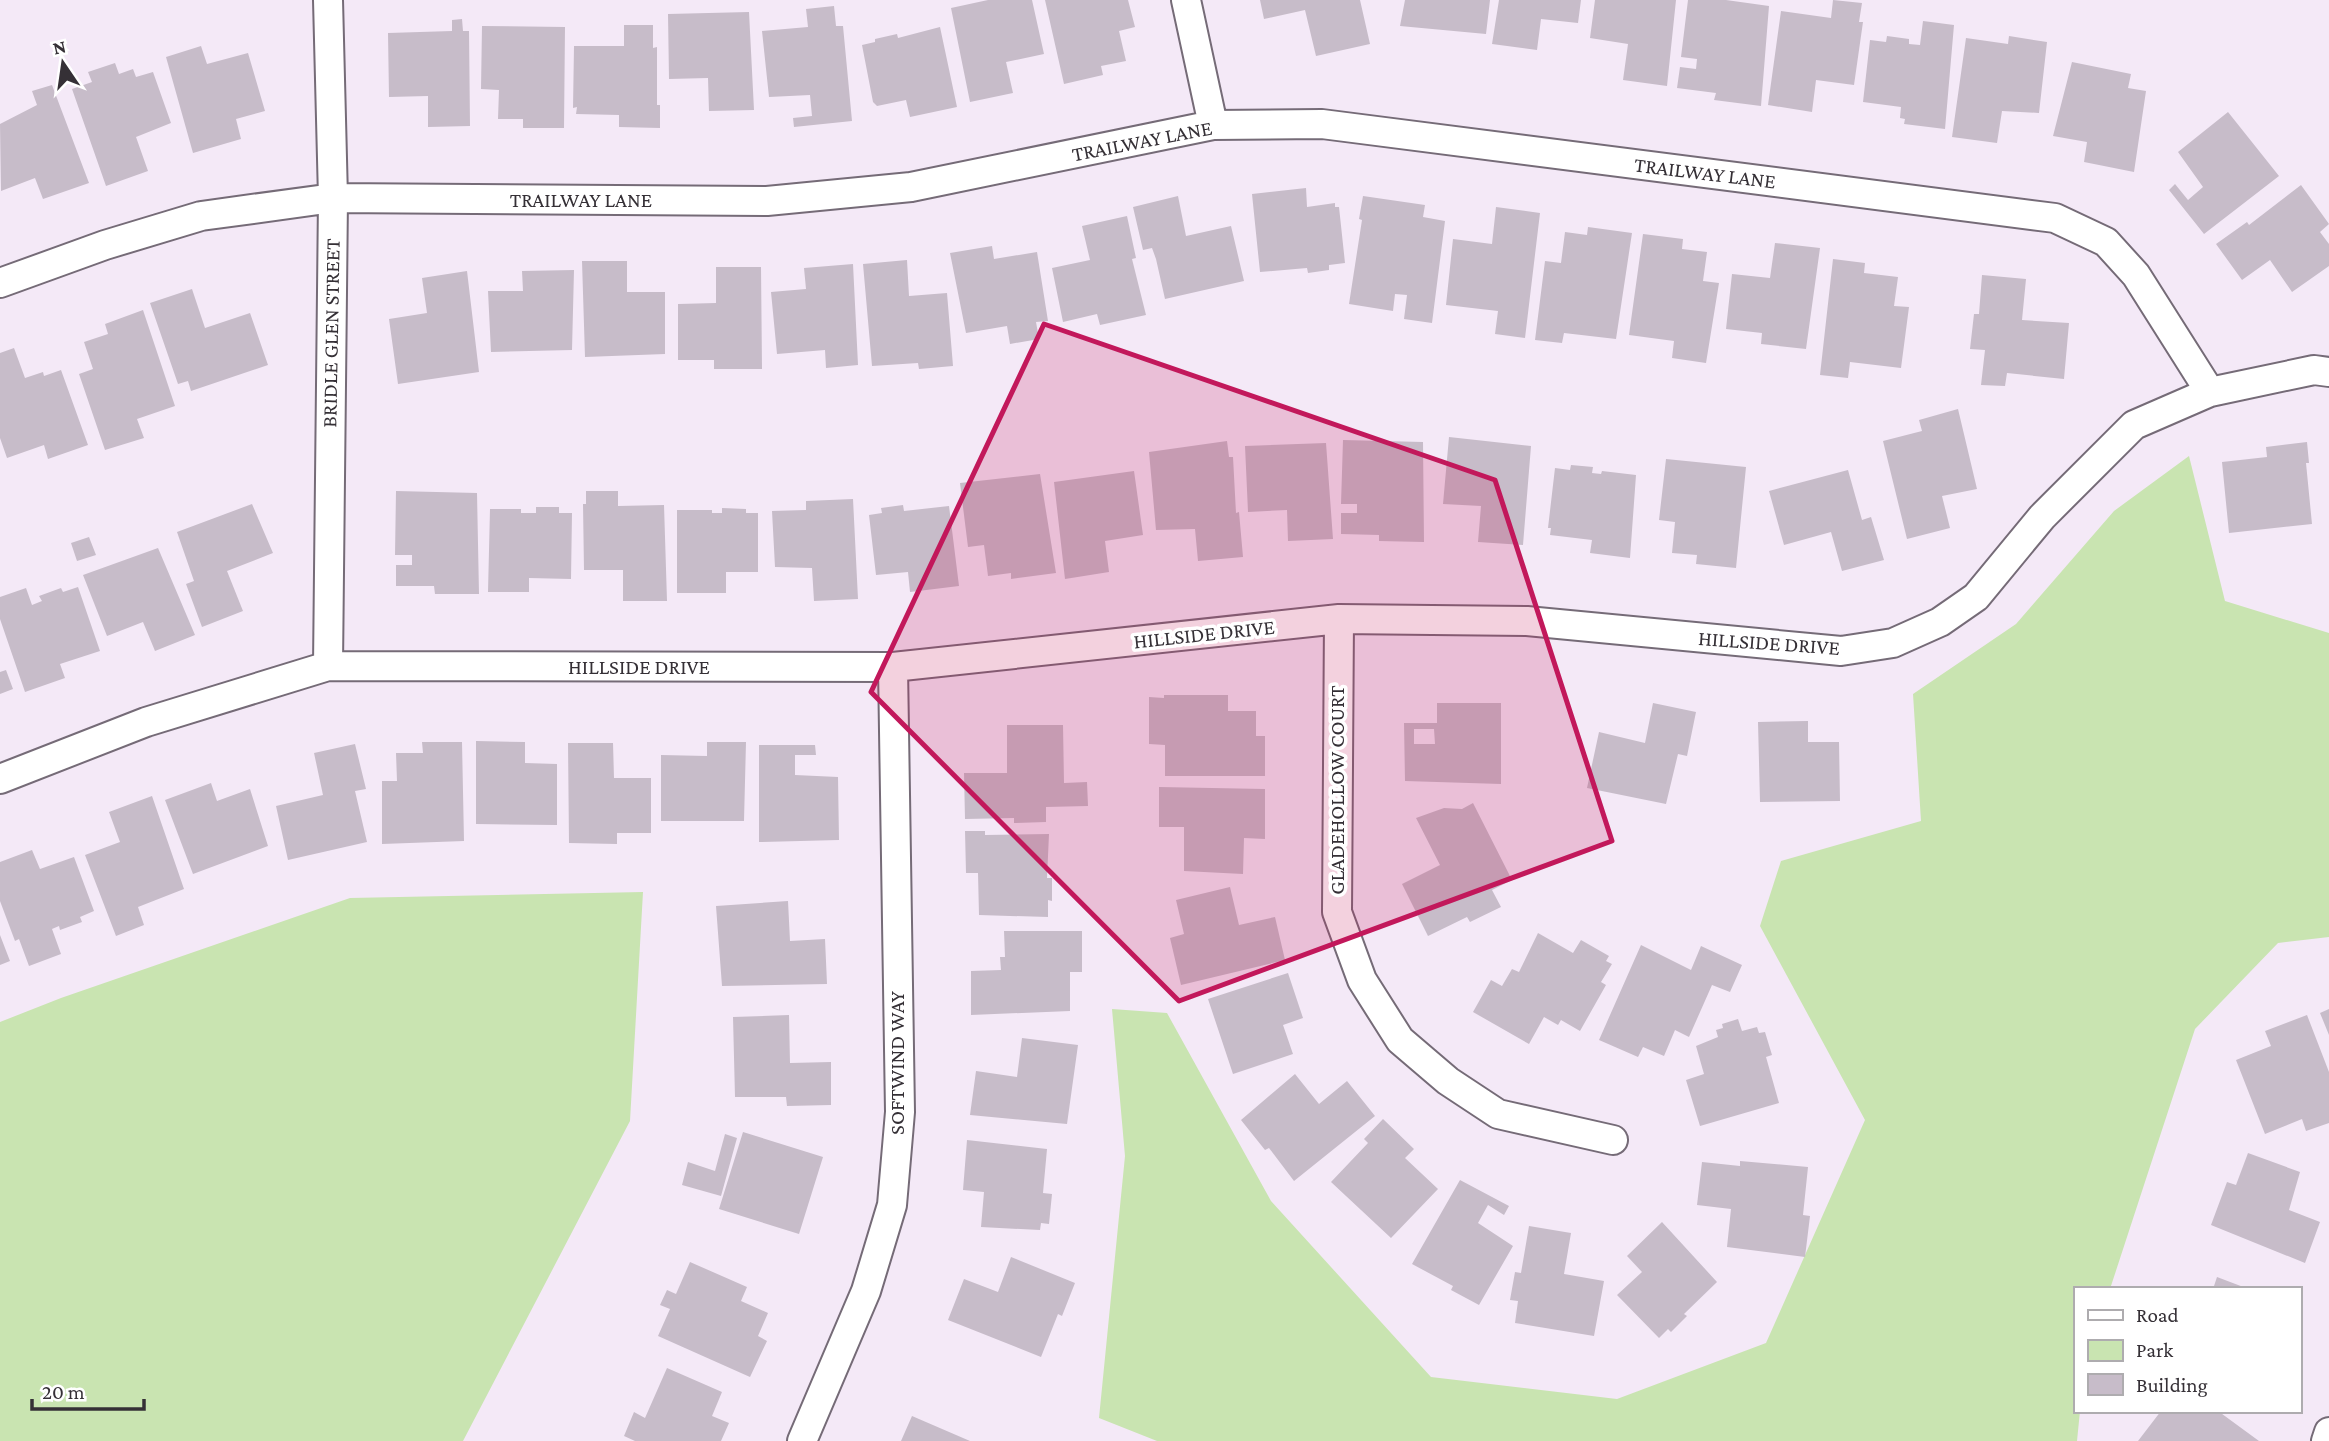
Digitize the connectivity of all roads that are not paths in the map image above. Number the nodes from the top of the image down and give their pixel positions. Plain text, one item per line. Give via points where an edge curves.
1 (328, 0) edge
2 (1186, 0) edge
3 (1213, 125) junction
4 (333, 198) junction
5 (0, 283) edge
6 (2329, 372) edge
7 (2210, 392) junction
8 (1339, 619) junction
9 (328, 666) junction
10 (893, 667) junction
11 (0, 779) edge
12 (1613, 1140) dead end
13 (2329, 1432) edge
14 (802, 1441) edge
15 (2326, 1441) edge

1 - 4 street, BRIDLE GLEN STREET
2 - 3 street
3 - 4 street, TRAILWAY LANE via 911,187 767,201
3 - 7 street, TRAILWAY LANE via 1322,124 2055,218 2106,242 2136,275
4 - 5 street, TRAILWAY LANE via 201,216
4 - 9 street, BRIDLE GLEN STREET
6 - 7 street, HILLSIDE DRIVE via 2314,370
7 - 8 street, HILLSIDE DRIVE via 2134,425 2042,517 1976,597 1940,622 1893,643 1841,651 1527,621
8 - 10 street, HILLSIDE DRIVE
8 - 12 street, GLADEHOLLOW COURT via 1336,912 1362,980 1400,1040 1448,1081 1499,1114
9 - 10 street, HILLSIDE DRIVE
9 - 11 street, HILLSIDE DRIVE via 146,722
10 - 14 street, SOFTWIND WAY via 900,1112 892,1205 866,1291
13 - 15 street

